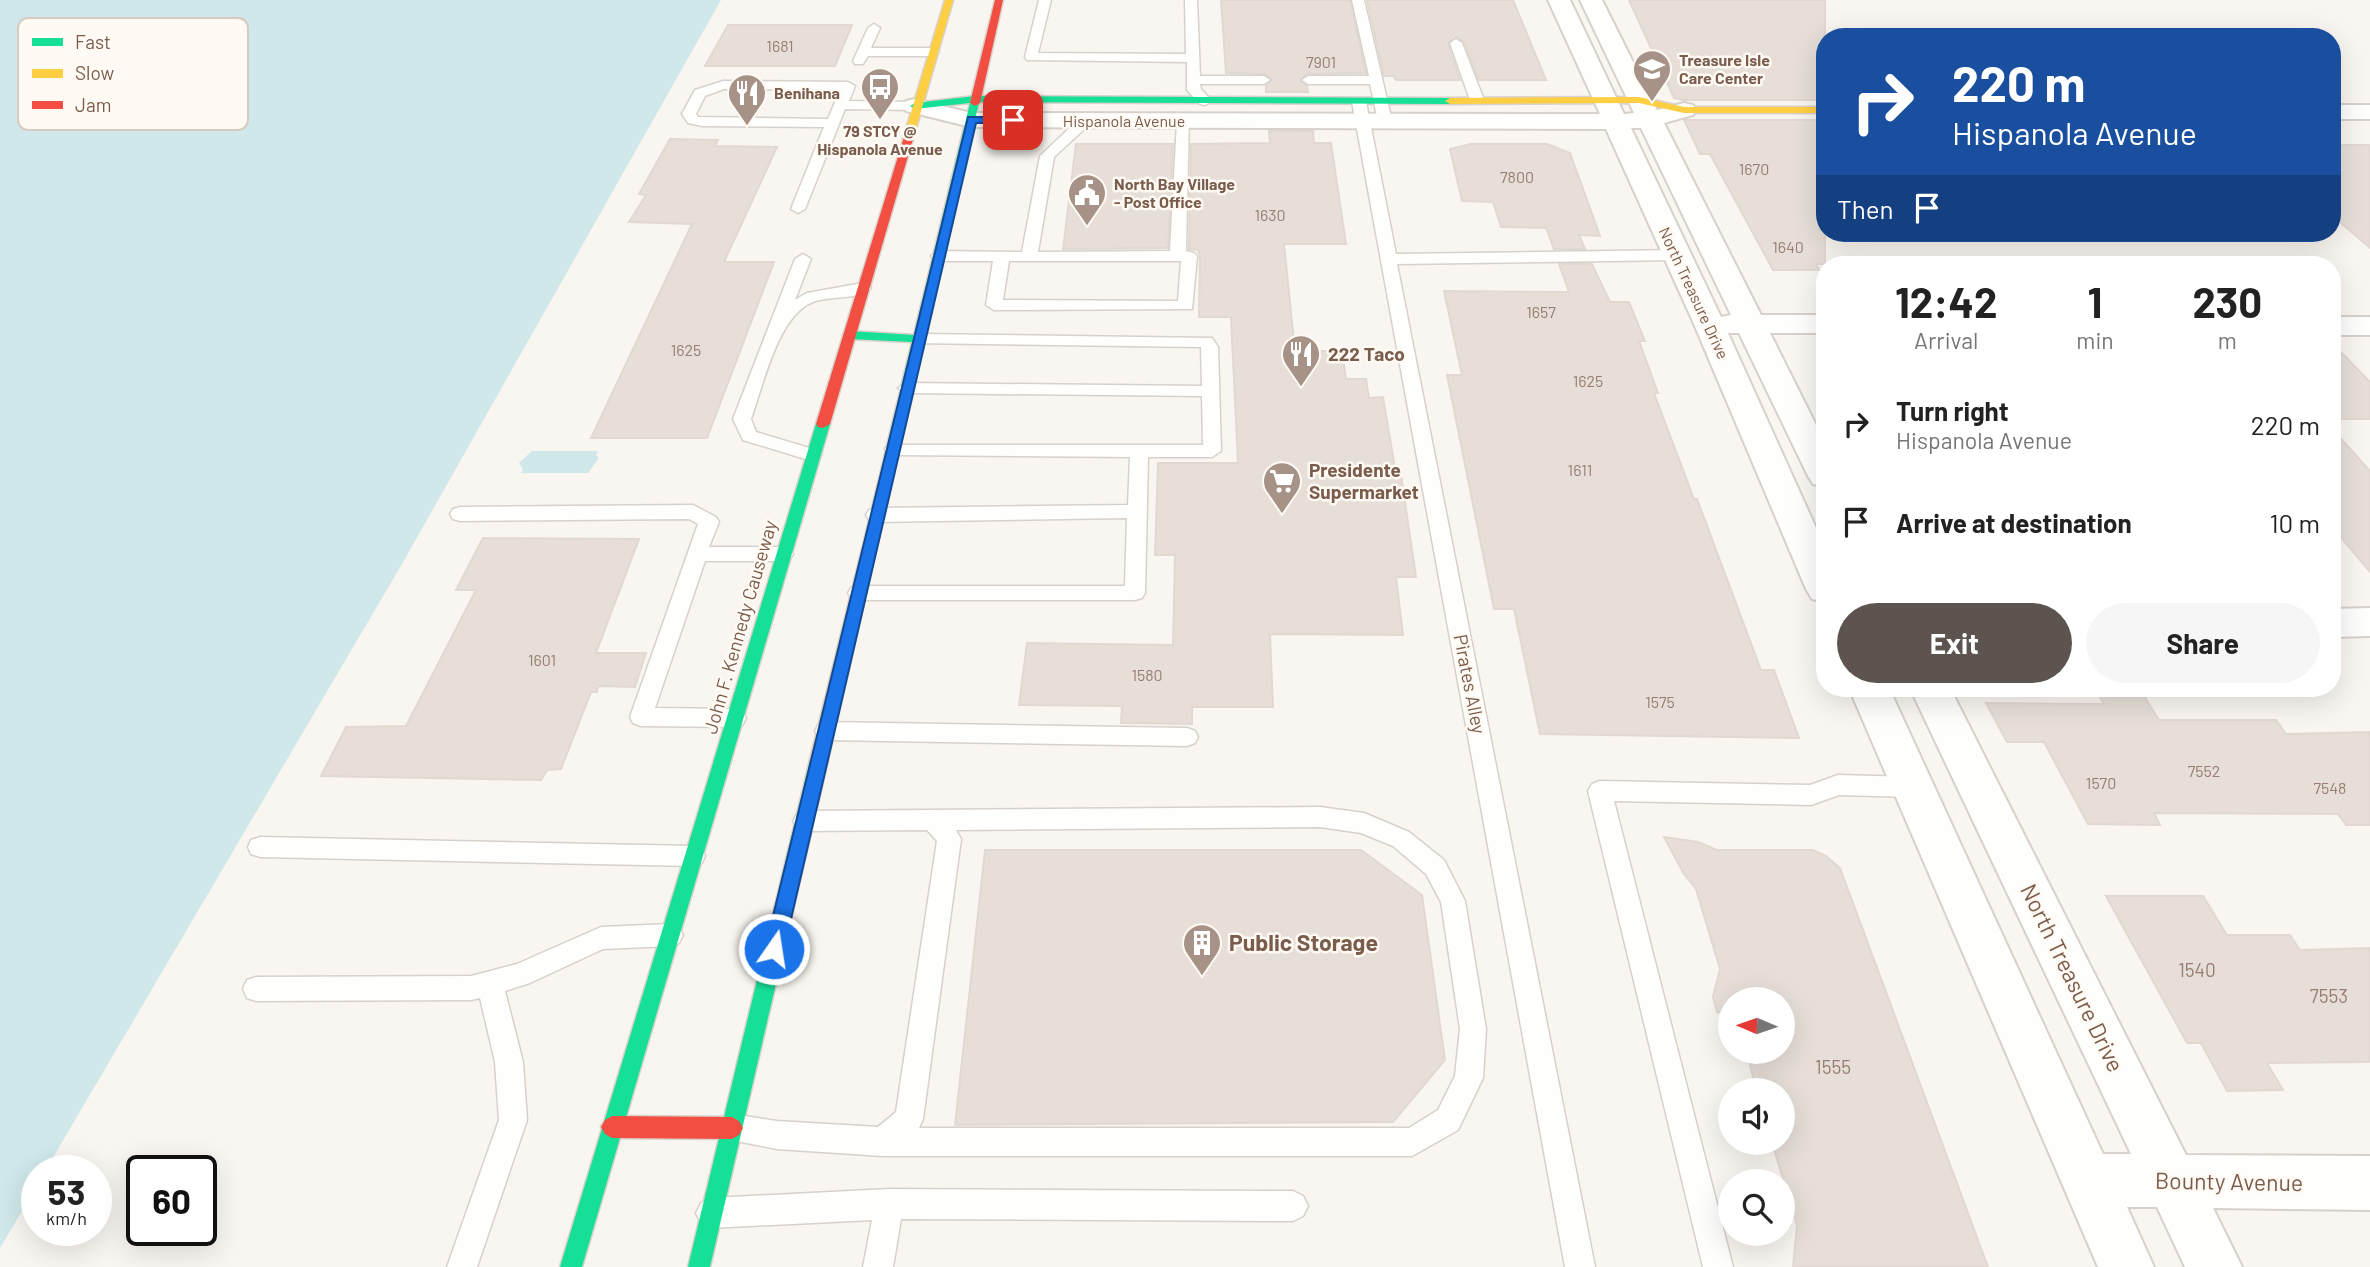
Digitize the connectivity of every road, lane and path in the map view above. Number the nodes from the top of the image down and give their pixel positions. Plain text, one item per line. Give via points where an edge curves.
1 (949, 0) edge
2 (999, 0) edge
3 (1045, 0) edge
4 (1191, 0) edge
5 (1358, 0) edge
6 (1559, 0) edge
7 (1591, 0) edge
8 (874, 28) dead end
9 (1456, 43) dead end
10 (933, 52) junction
11 (1193, 58) junction
12 (1241, 80) junction
13 (1264, 80) dead end
14 (1308, 80) dead end
15 (1375, 80) junction
16 (1476, 100) junction
17 (1242, 101) junction
18 (840, 105) junction
19 (915, 106) junction
20 (1197, 106) junction
21 (973, 109) junction
22 (1643, 110) junction
23 (1684, 110) joint
24 (1816, 110) edge
25 (1371, 111) junction
26 (1610, 111) junction
27 (2341, 112) edge
28 (2370, 112) edge
29 (1085, 121) junction
30 (832, 123) junction
31 (798, 209) dead end
32 (1677, 255) junction
33 (939, 256) junction
34 (1178, 256) junction
35 (1002, 257) junction
36 (1029, 257) junction
37 (1389, 259) junction
38 (803, 260) dead end
39 (863, 288) junction
40 (779, 321) junction
41 (1709, 324) junction
42 (1750, 324) junction
43 (1816, 324) edge
44 (2341, 326) edge
45 (2370, 326) edge
46 (849, 335) junction
47 (919, 339) junction
48 (907, 388) junction
49 (1210, 391) junction
50 (894, 449) junction
51 (1139, 451) junction
52 (812, 456) junction
53 (1816, 458) edge
54 (1137, 511) junction
55 (460, 514) dead end
56 (876, 515) junction
57 (697, 554) junction
58 (783, 554) junction
59 (1816, 568) edge
60 (858, 593) junction
61 (2341, 622) edge
62 (2370, 622) edge
63 (1873, 697) edge
64 (1934, 697) edge
65 (735, 718) junction
66 (826, 731) junction
67 (1187, 737) dead end
68 (1912, 787) junction
69 (805, 821) junction
70 (935, 822) junction
71 (260, 847) dead end
72 (693, 856) junction
73 (670, 935) junction
74 (490, 983) junction
75 (256, 989) dead end
76 (612, 1127) junction
77 (732, 1128) junction
78 (883, 1142) junction
79 (2088, 1180) junction
80 (2171, 1181) junction
81 (2370, 1183) edge
82 (889, 1205) junction
83 (1293, 1206) dead end
84 (711, 1213) junction
85 (462, 1267) edge
86 (571, 1267) edge
87 (699, 1267) edge
88 (878, 1267) edge
89 (1580, 1267) edge
90 (1718, 1267) edge
91 (2126, 1267) edge
92 (2214, 1267) edge

1 - 10 main road, John F. Kennedy Causeway
2 - 21 main road
3 - 11 lane via 1031,57
4 - 11 lane
5 - 15 lane, Pirates Alley
6 - 26 street, North Treasure Drive
7 - 22 street, North Treasure Drive
8 - 10 lane via 861,57
9 - 16 lane
10 - 19 main road, John F. Kennedy Causeway
11 - 20 lane
12 - 13 lane
12 - 17 lane
12 - 20 lane
14 - 15 lane
15 - 25 lane, Pirates Alley
16 - 25 main road, Hispanola Avenue
16 - 26 main road, Hispanola Avenue
17 - 20 main road, Hispanola Avenue
17 - 25 main road, Hispanola Avenue
18 - 19 lane
18 - 30 lane
18 - 30 lane via 848,86 723,85 700,93 689,114 702,122
19 - 21 street, Hispanola Avenue
19 - 39 main road, John F. Kennedy Causeway
20 - 21 main road, Hispanola Avenue
20 - 25 street, Hispanola Avenue
20 - 29 street, Hispanola Avenue
20 - 34 lane
21 - 29 street, Hispanola Avenue
21 - 33 main road
22 - 23 street, Hispanola Avenue
22 - 26 street, Hispanola Avenue
22 - 42 street, North Treasure Drive
23 - 24 main road, Hispanola Avenue
25 - 26 street, Hispanola Avenue
25 - 37 lane, Pirates Alley
26 - 32 street, North Treasure Drive
27 - 28 street
29 - 36 lane via 1046,156
30 - 31 lane
32 - 37 lane
32 - 41 street, North Treasure Drive
33 - 35 lane
33 - 47 main road
34 - 35 lane via 1189,256 1186,306 994,305
34 - 36 lane
35 - 36 lane
37 - 89 lane, Pirates Alley
38 - 40 lane
39 - 40 lane via 807,298
39 - 46 main road, John F. Kennedy Causeway
40 - 52 lane via 742,419 749,436
41 - 42 street
41 - 59 street, North Treasure Drive
42 - 43 street
42 - 53 street, North Treasure Drive
44 - 45 street
46 - 47 main road
46 - 52 main road, John F. Kennedy Causeway
47 - 48 main road
47 - 49 lane via 1203,341 1210,347
48 - 49 lane
48 - 50 main road
49 - 51 lane via 1212,451
50 - 51 lane
50 - 56 main road
51 - 54 lane
52 - 58 main road, John F. Kennedy Causeway
54 - 56 lane
54 - 60 lane via 1135,593
55 - 57 lane via 693,512 709,522
56 - 60 main road
57 - 58 lane
57 - 65 lane via 641,717
58 - 65 main road, John F. Kennedy Causeway
60 - 66 main road
61 - 62 street
63 - 68 street
64 - 80 street, North Treasure Drive
65 - 72 main road, John F. Kennedy Causeway
66 - 67 lane
66 - 69 main road
68 - 79 street
68 - 90 lane via 1838,785 1811,795 1600,791
69 - 70 lane
69 - 77 main road
70 - 78 lane via 949,839 909,1119
70 - 78 lane via 1320,817 1364,823 1401,839 1435,867 1453,901 1473,1029 1469,1079 1448,1120 1412,1143
71 - 72 lane
72 - 73 main road, John F. Kennedy Causeway
73 - 74 lane via 601,938 521,975
73 - 76 main road, John F. Kennedy Causeway
74 - 75 lane via 471,988
74 - 85 lane via 509,1062 513,1120
76 - 77 main road
76 - 86 main road, John F. Kennedy Causeway
77 - 78 lane
77 - 84 main road
79 - 80 street, Bounty Avenue
79 - 91 street
80 - 81 street, Bounty Avenue
80 - 92 street, North Treasure Drive
82 - 83 lane
82 - 84 lane
82 - 88 lane
84 - 87 main road

